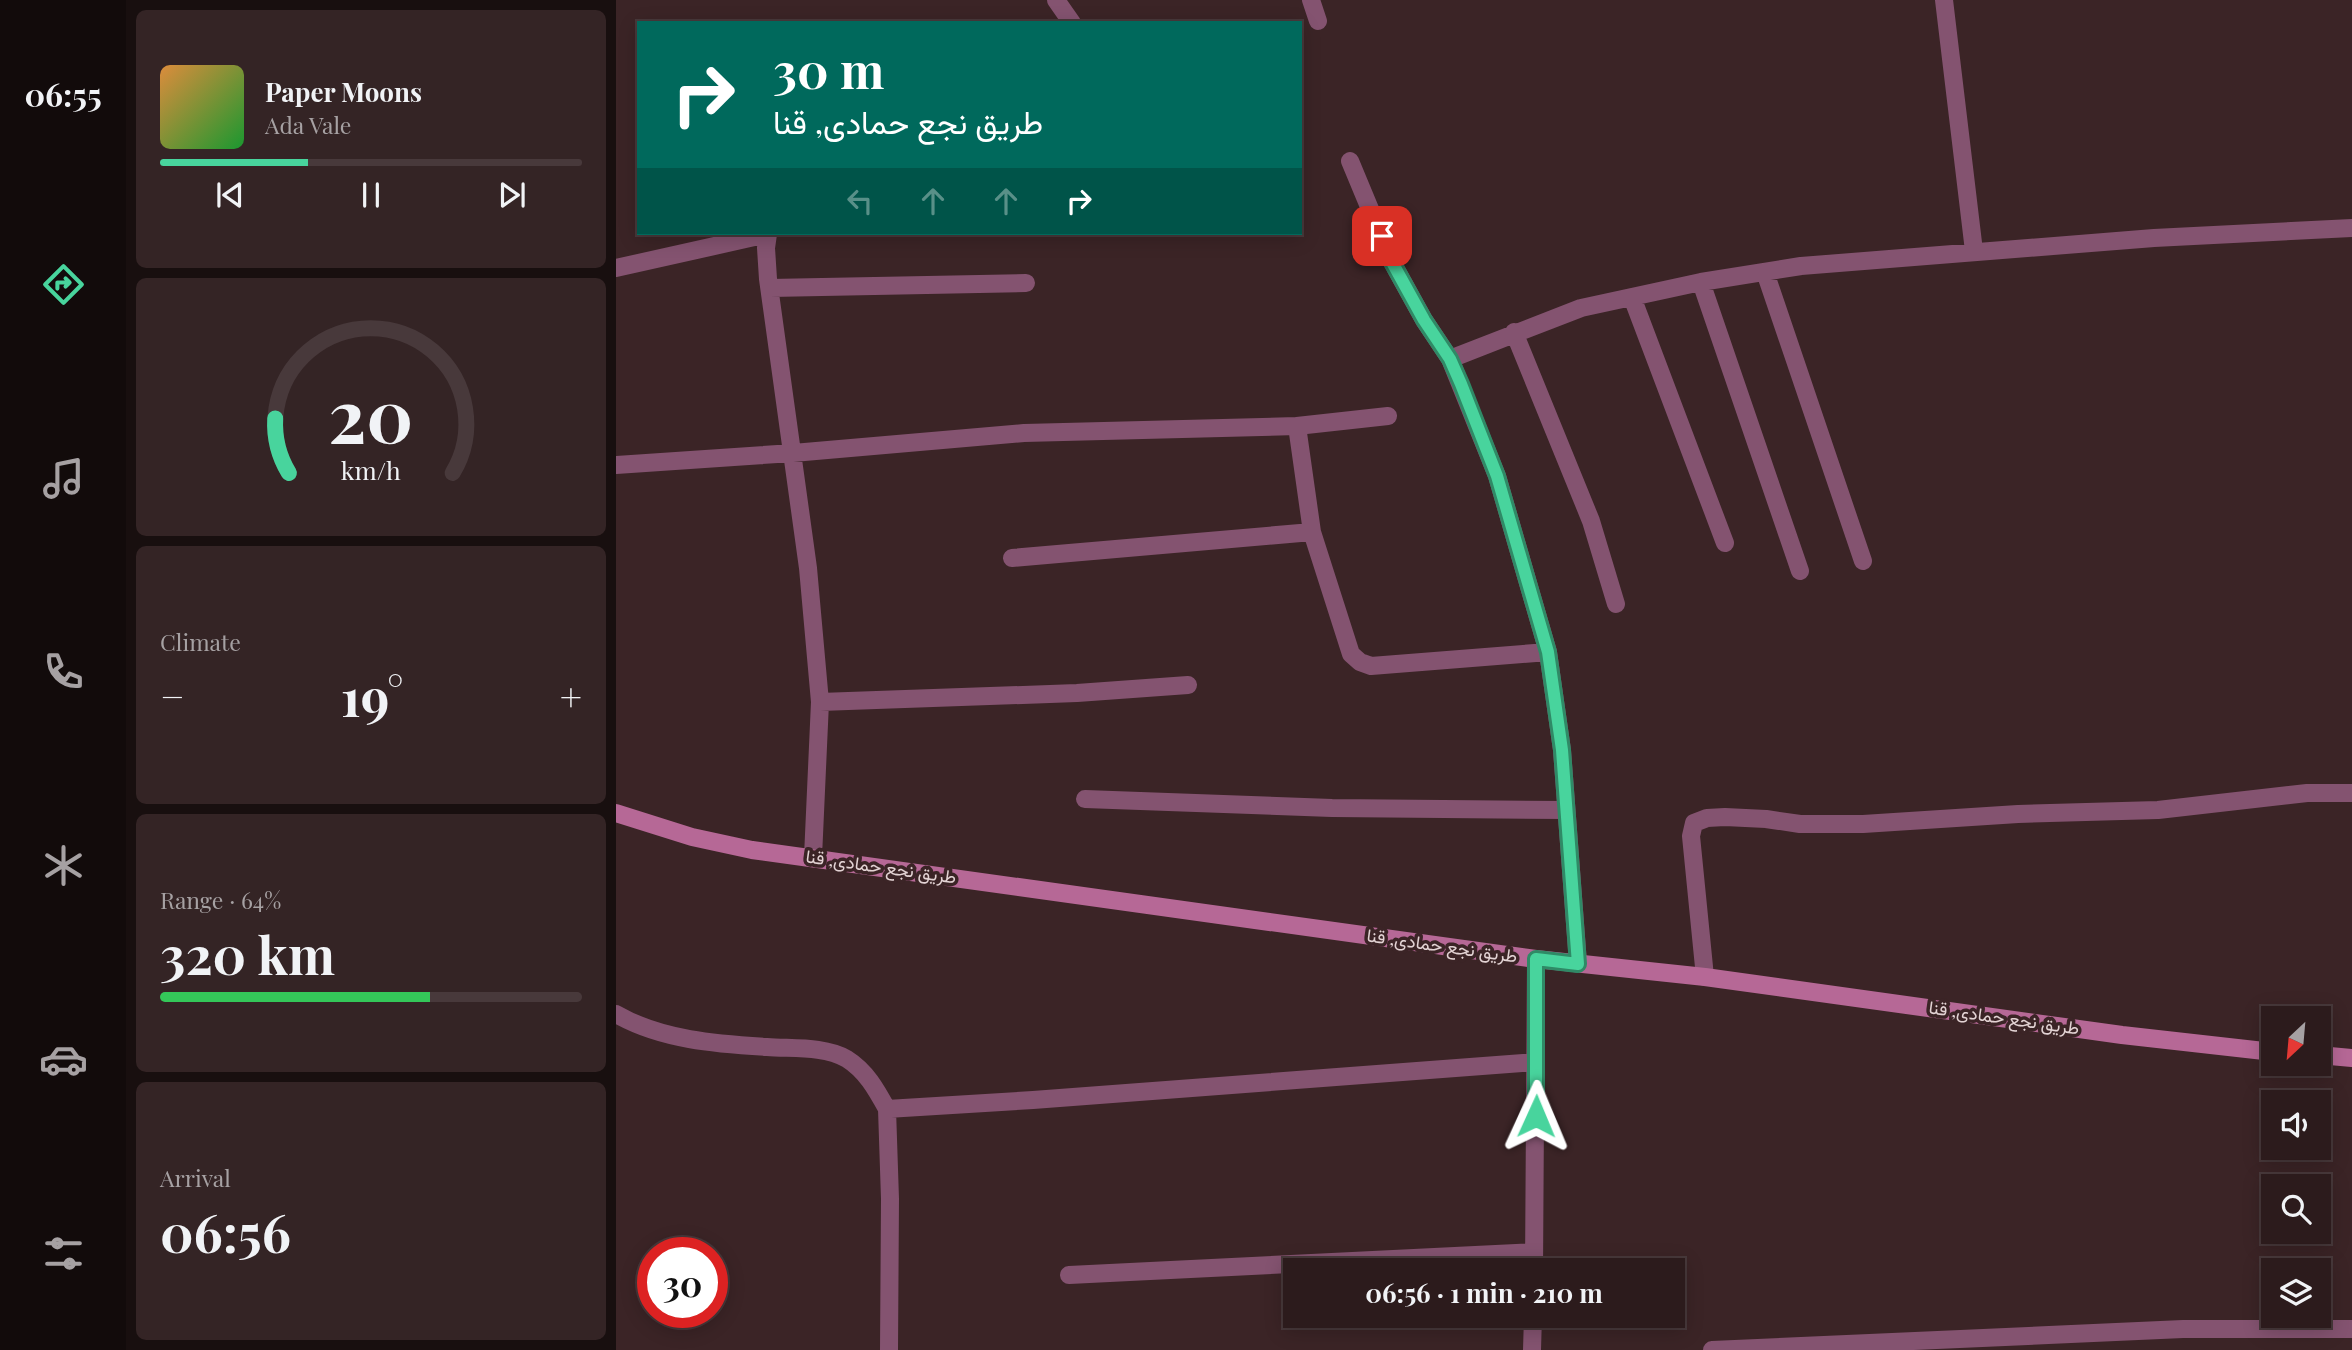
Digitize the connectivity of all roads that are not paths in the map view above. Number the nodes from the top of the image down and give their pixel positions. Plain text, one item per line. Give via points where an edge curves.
1 (1056, 0) edge
2 (1311, 0) edge
3 (1944, 0) edge
4 (1071, 21) edge
5 (1318, 21) dead end
6 (1350, 161) dead end
7 (2352, 228) edge
8 (759, 235) edge
9 (768, 235) edge
10 (1974, 251) junction
11 (616, 268) edge
12 (1765, 272) junction
13 (1701, 282) junction
14 (1026, 283) dead end
15 (770, 288) junction
16 (1632, 297) junction
17 (1514, 332) junction
18 (1450, 359) junction
19 (1388, 416) dead end
20 (1297, 426) junction
21 (793, 453) junction
22 (616, 465) edge
23 (1312, 532) junction
24 (1725, 543) dead end
25 (1012, 558) dead end
26 (1863, 561) dead end
27 (1800, 570) dead end
28 (1616, 604) dead end
29 (1548, 652) junction
30 (1188, 685) dead end
31 (820, 702) junction
32 (2352, 793) edge
33 (1085, 799) dead end
34 (1566, 810) junction
35 (616, 813) edge
36 (813, 857) junction
37 (1536, 959) junction
38 (1578, 964) junction
39 (1705, 976) junction
40 (616, 1014) edge
41 (2261, 1051) edge
42 (2331, 1056) edge
43 (2352, 1058) edge
44 (1536, 1062) junction
45 (887, 1109) junction
46 (1534, 1252) junction
47 (1534, 1258) edge
48 (1069, 1275) dead end
49 (1533, 1328) edge
50 (2352, 1329) edge
51 (889, 1350) edge
52 (1532, 1350) edge
53 (1712, 1350) edge

1 - 4 street
2 - 5 street
3 - 10 street
6 - 18 street via 1392,262
7 - 10 street
8 - 11 street
9 - 15 street
10 - 12 street
12 - 13 street
12 - 26 street
13 - 16 street
13 - 27 street
14 - 15 street
15 - 21 street
16 - 17 street via 1581,308
16 - 24 street
17 - 18 street
17 - 28 street via 1591,521
18 - 29 street via 1497,476
19 - 20 street
20 - 21 street via 1024,433
20 - 23 street
21 - 22 street
21 - 31 street
23 - 25 street
23 - 29 street via 1352,654 1360,662 1371,666
29 - 34 street
30 - 31 street
31 - 36 street
32 - 39 street via 2307,793 2158,810 1863,824 1725,817 1698,820 1691,836
33 - 34 street
34 - 38 street
35 - 36 main road, طريق نجع حمادى, قنا via 692,837
36 - 37 main road, طريق نجع حمادى, قنا
37 - 38 main road, طريق نجع حمادى, قنا
37 - 44 street
38 - 39 main road, طريق نجع حمادى, قنا
39 - 41 main road, طريق نجع حمادى, قنا
40 - 45 street via 660,1032 719,1044 835,1054 860,1069
42 - 43 main road
44 - 45 street
44 - 46 street
45 - 51 street
46 - 47 street
46 - 48 street
49 - 52 street
50 - 53 street via 2183,1329

